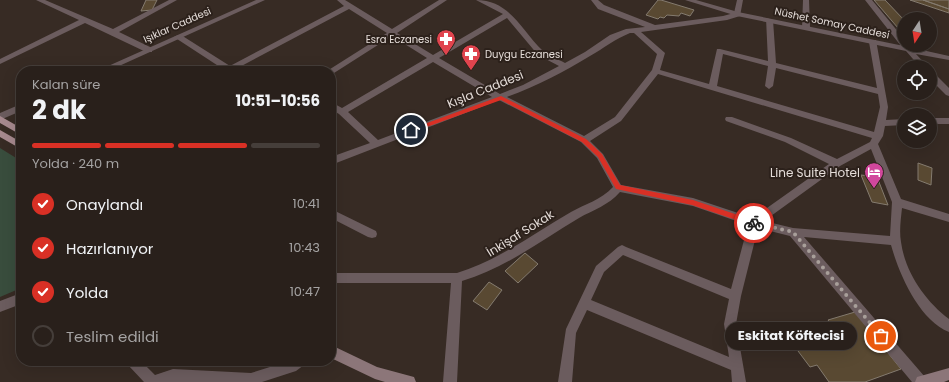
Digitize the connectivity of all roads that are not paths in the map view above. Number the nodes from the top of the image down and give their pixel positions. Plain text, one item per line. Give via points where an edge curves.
1 (39, 0) edge
2 (174, 0) edge
3 (262, 0) edge
4 (340, 0) edge
5 (444, 0) edge
6 (479, 0) edge
7 (594, 0) edge
8 (688, 0) edge
9 (740, 0) edge
10 (806, 0) edge
11 (868, 0) edge
12 (699, 2) edge
13 (348, 6) junction
14 (508, 14) junction
15 (737, 14) junction
16 (85, 20) junction
17 (769, 20) junction
18 (653, 27) junction
19 (806, 28) junction
20 (635, 30) junction
21 (113, 32) junction
22 (391, 33) junction
23 (897, 35) edge
24 (178, 37) junction
25 (873, 42) junction
26 (897, 45) edge
27 (148, 50) junction
28 (911, 52) edge
29 (928, 52) edge
30 (432, 58) junction
31 (949, 58) edge
32 (918, 60) edge
33 (0, 62) edge
34 (772, 64) junction
35 (112, 66) edge
36 (222, 66) edge
37 (236, 66) edge
38 (564, 66) junction
39 (336, 68) edge
40 (656, 71) junction
41 (937, 81) edge
42 (769, 86) dead end
43 (712, 87) junction
44 (882, 92) junction
45 (949, 94) edge
46 (501, 98) junction
47 (336, 108) edge
48 (16, 110) edge
49 (342, 112) junction
50 (0, 118) edge
51 (729, 119) dead end
52 (949, 121) edge
53 (897, 122) edge
54 (937, 122) edge
55 (880, 123) junction
56 (16, 129) edge
57 (0, 133) edge
58 (584, 140) junction
59 (875, 140) junction
60 (16, 143) edge
61 (376, 143) junction
62 (336, 159) edge
63 (837, 163) junction
64 (618, 188) junction
65 (897, 202) junction
66 (336, 216) edge
67 (949, 218) edge
68 (754, 223) junction
69 (793, 232) junction
70 (372, 234) dead end
71 (895, 241) junction
72 (336, 278) edge
73 (457, 278) junction
74 (735, 296) junction
75 (16, 300) edge
76 (584, 303) junction
77 (0, 307) edge
78 (949, 326) edge
79 (336, 354) edge
80 (137, 366) edge
81 (293, 366) edge
82 (736, 366) junction
83 (949, 374) edge
84 (174, 378) edge
85 (379, 378) edge
86 (154, 382) edge
87 (409, 382) edge
88 (450, 382) edge
89 (565, 382) edge
90 (739, 382) edge
91 (921, 382) edge

1 - 16 street
2 - 21 street
3 - 24 street, Işıklar Caddesi
4 - 13 street
5 - 22 street
6 - 14 street
7 - 18 street via 600,7
8 - 12 street, Nüshet Somay Caddesi
9 - 15 street
10 - 19 street
11 - 23 street
12 - 15 street, Nüshet Somay Caddesi
13 - 22 street
13 - 37 street
14 - 30 street
14 - 38 street via 541,53
15 - 17 street, Nüshet Somay Caddesi
15 - 18 street, Kışla Caddesi via 701,23
16 - 21 street
16 - 33 street
17 - 19 street, Nüshet Somay Caddesi
17 - 34 street
18 - 20 street, Kışla Caddesi
19 - 25 street, Nüshet Somay Caddesi
20 - 38 street, Kışla Caddesi via 613,37
20 - 40 street via 662,53
21 - 27 street
22 - 30 street
22 - 39 street
24 - 27 street, Işıklar Caddesi
24 - 36 street
25 - 26 street, Nüshet Somay Caddesi
25 - 44 street
27 - 35 street, Işıklar Caddesi
28 - 32 street
29 - 31 street, Nüshet Somay Caddesi
30 - 46 street
30 - 49 street
34 - 42 street
34 - 43 street via 720,51
34 - 44 street
38 - 46 street, Kışla Caddesi
40 - 43 street
40 - 58 street via 618,119
41 - 45 street
43 - 59 street
44 - 55 street via 884,107
46 - 58 street
46 - 61 street, Kışla Caddesi
47 - 49 street
48 - 50 street
49 - 61 street
50 - 56 main road
51 - 63 street via 788,140
52 - 54 street
53 - 55 street
55 - 59 street
57 - 60 main road
58 - 64 street via 600,156
59 - 63 street
59 - 65 street
61 - 62 street, Kışla Caddesi
63 - 68 street
64 - 68 street via 693,202
64 - 73 street, İnkişaf Sokak via 613,195 570,217 502,262
65 - 67 street
65 - 71 street
66 - 70 street
68 - 69 street
68 - 74 street
69 - 71 street
69 - 91 street
71 - 78 street via 901,264 916,294 937,318
72 - 73 street, İnkişaf Sokak
73 - 88 street
74 - 76 street via 622,250 600,269
74 - 82 street via 730,324
75 - 77 street
76 - 82 street
76 - 89 street via 570,333
79 - 85 main road
80 - 86 street
81 - 84 street via 251,379
82 - 90 street
83 - 91 main road
84 - 86 street
85 - 87 main road

